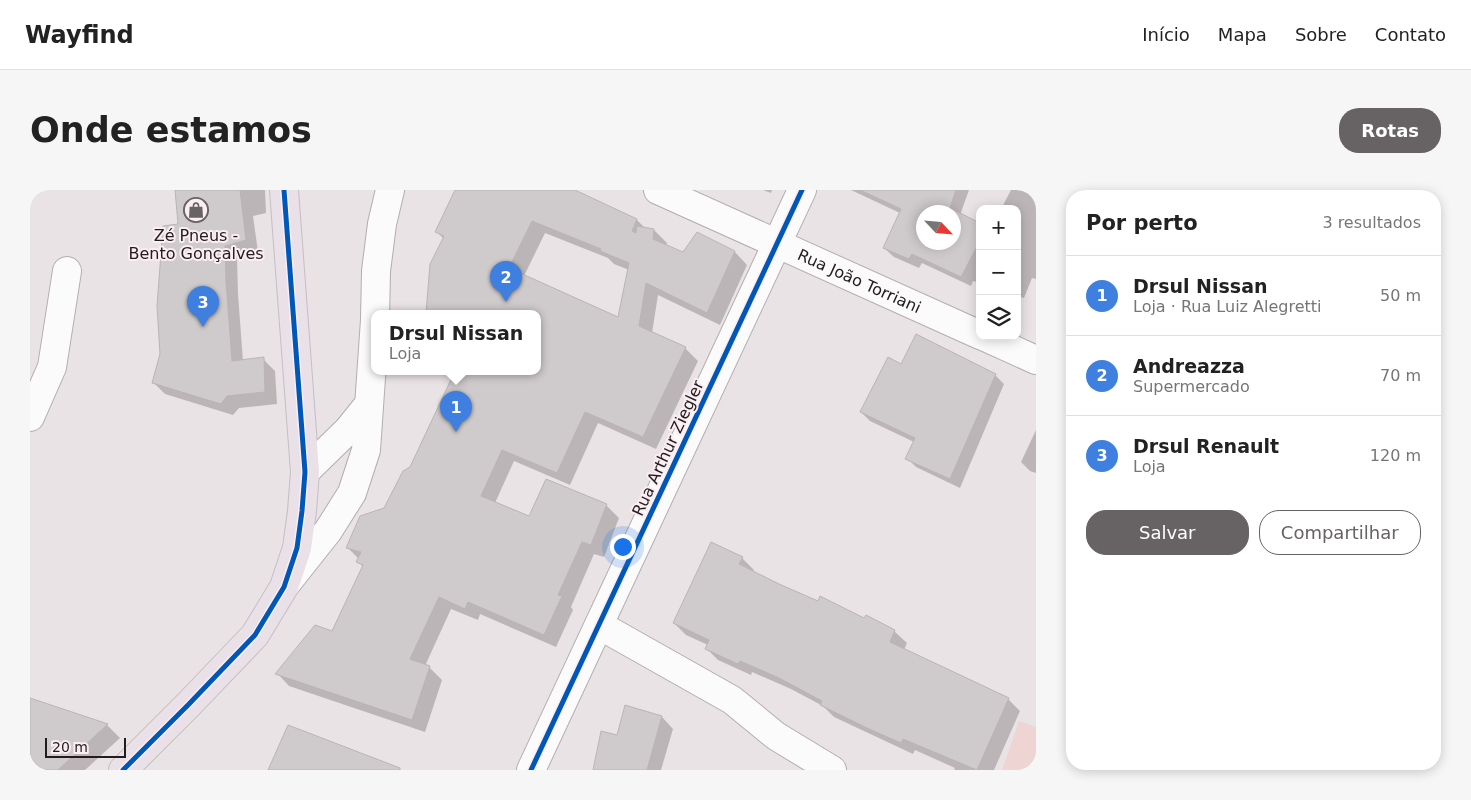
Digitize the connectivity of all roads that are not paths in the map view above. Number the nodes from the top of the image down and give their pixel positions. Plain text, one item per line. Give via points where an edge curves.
1 (284, 190) edge
2 (390, 190) edge
3 (658, 190) edge
4 (802, 190) edge
5 (776, 244) junction
6 (67, 271) dead end
7 (375, 310) edge
8 (976, 334) edge
9 (990, 340) edge
10 (1036, 360) edge
11 (371, 375) edge
12 (369, 404) junction
13 (30, 417) edge
14 (305, 472) junction
15 (284, 587) junction
16 (599, 625) junction
17 (123, 770) edge
18 (531, 770) edge
19 (832, 770) edge

1 - 14 main road
2 - 7 street via 376,271
3 - 5 street, Rua João Torriani
4 - 5 street, Rua Arthur Ziegler
5 - 8 street, Rua João Torriani
5 - 16 street, Rua Arthur Ziegler
6 - 13 street via 52,367
9 - 10 street, Rua João Torriani
11 - 12 street
12 - 14 street via 348,430
12 - 15 street via 366,450 352,493 328,531
14 - 15 main road via 297,548
15 - 17 main road via 255,635
16 - 18 street, Rua Arthur Ziegler
16 - 19 street via 732,700 776,736

